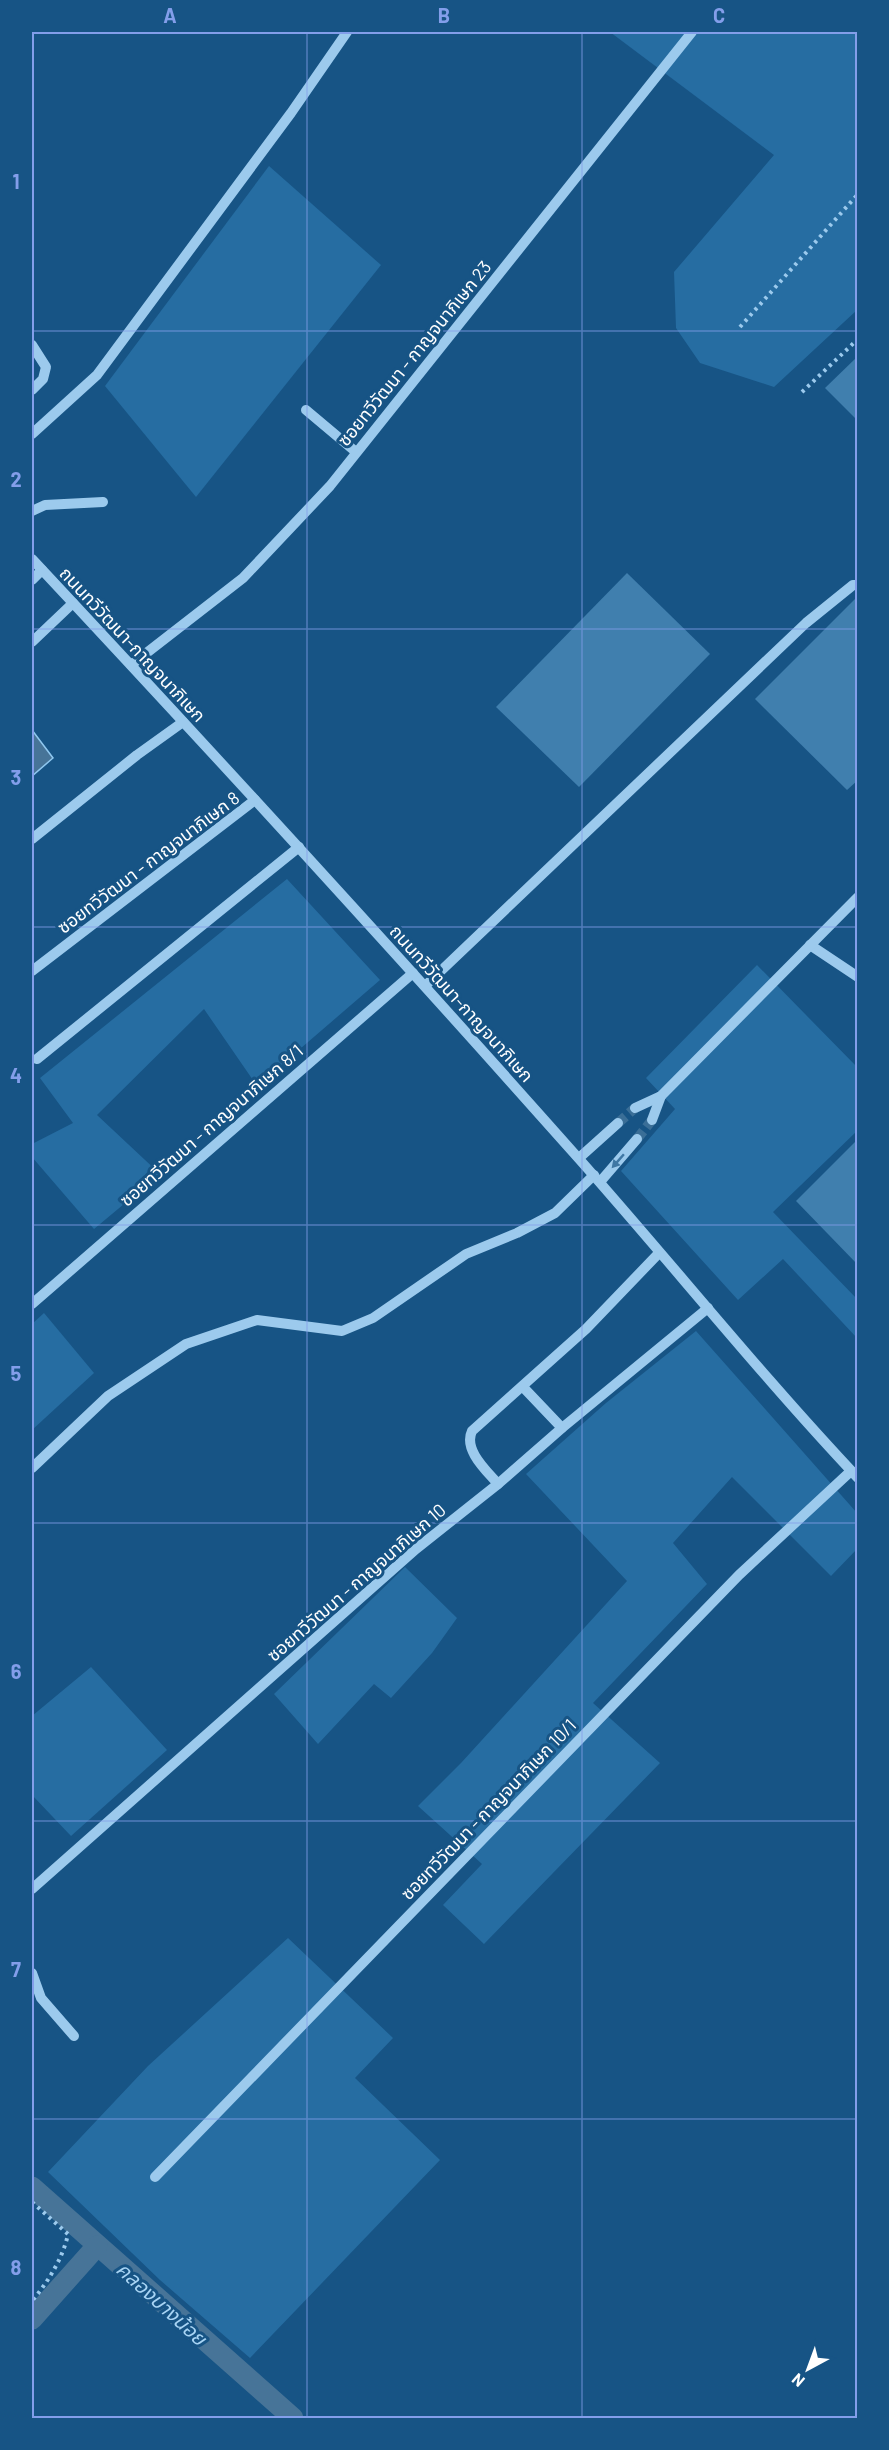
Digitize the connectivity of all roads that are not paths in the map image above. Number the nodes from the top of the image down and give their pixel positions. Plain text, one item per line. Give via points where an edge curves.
1 (347, 32) edge
2 (692, 32) edge
3 (32, 345) edge
4 (32, 390) edge
5 (306, 410) dead end
6 (32, 434) edge
7 (356, 452) junction
8 (103, 502) dead end
9 (32, 511) edge
10 (32, 559) edge
11 (42, 570) junction
12 (32, 580) edge
13 (858, 585) edge
14 (73, 603) junction
15 (32, 642) edge
16 (131, 665) junction
17 (183, 722) junction
18 (255, 800) junction
19 (32, 838) edge
20 (298, 847) junction
21 (858, 897) edge
22 (810, 945) junction
23 (32, 971) edge
24 (413, 973) junction
25 (858, 977) edge
26 (425, 986) junction
27 (37, 1059) dead end
28 (661, 1096) junction
29 (635, 1108) tunnel mouth
30 (652, 1120) tunnel mouth
31 (618, 1123) tunnel mouth
32 (637, 1139) tunnel mouth
33 (579, 1158) junction
34 (597, 1179) junction
35 (659, 1254) junction
36 (32, 1304) edge
37 (708, 1308) junction
38 (523, 1387) junction
39 (562, 1428) junction
40 (32, 1468) edge
41 (854, 1474) edge
42 (498, 1484) junction
43 (32, 1889) edge
44 (32, 1973) edge
45 (35, 1994) edge
46 (74, 2036) dead end
47 (155, 2177) dead end

1 - 6 street via 97,375
2 - 7 street, ซอยทวีวัฒนา - กาญจนาภิเษก 23
3 - 4 street via 46,367 43,379
5 - 7 street
7 - 16 street, ซอยทวีวัฒนา - กาญจนาภิเษก 23 via 330,486 254,567
8 - 9 street via 45,505
10 - 11 street, ถนนทวีวัฒนา-กาญจนาภิเษก
11 - 12 street
11 - 14 street, ถนนทวีวัฒนา-กาญจนาภิเษก
13 - 26 street via 806,623
14 - 15 street
14 - 16 street, ถนนทวีวัฒนา-กาญจนาภิเษก
16 - 17 street, ถนนทวีวัฒนา-กาญจนาภิเษก
17 - 18 street, ถนนทวีวัฒนา-กาญจนาภิเษก
17 - 19 street
18 - 20 street, ถนนทวีวัฒนา-กาญจนาภิเษก
18 - 23 street, ซอยทวีวัฒนา - กาญจนาภิเษก 8
20 - 24 street, ถนนทวีวัฒนา-กาญจนาภิเษก
20 - 27 street
21 - 22 street
22 - 25 street
22 - 28 street
24 - 26 street, ถนนทวีวัฒนา-กาญจนาภิเษก
24 - 36 street, ซอยทวีวัฒนา - กาญจนาภิเษก 8/1
26 - 33 street, ถนนทวีวัฒนา-กาญจนาภิเษก
28 - 29 street
28 - 30 street
31 - 33 street
32 -> 34 street
33 - 34 street, ถนนทวีวัฒนา-กาญจนาภิเษก
34 - 35 street, ถนนทวีวัฒนา-กาญจนาภิเษก
34 - 40 street via 555,1213 466,1254 373,1317 342,1331 257,1320 186,1344 108,1396
35 - 37 street, ถนนทวีวัฒนา-กาญจนาภิเษก
35 - 38 street
37 - 39 street, ซอยทวีวัฒนา - กาญจนาภิเษก 10
37 - 41 street, ถนนทวีวัฒนา-กาญจนาภิเษก
38 - 39 street
38 - 42 street via 472,1431 469,1438 474,1454
39 - 42 street, ซอยทวีวัฒนา - กาญจนาภิเษก 10
41 - 47 street, ซอยทวีวัฒนา - กาญจนาภิเษก 10/1 via 739,1575
42 - 43 street, ซอยทวีวัฒนา - กาญจนาภิเษก 10 via 416,1549
44 - 45 street
45 - 46 street

